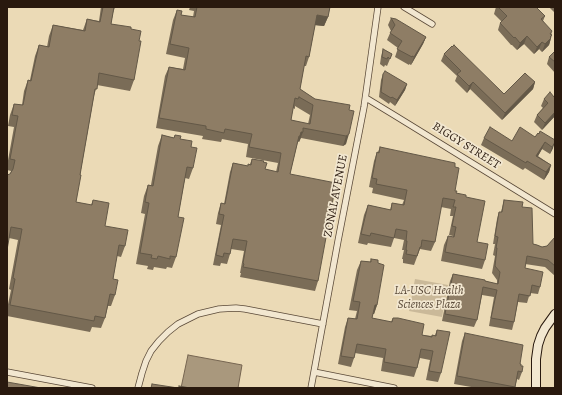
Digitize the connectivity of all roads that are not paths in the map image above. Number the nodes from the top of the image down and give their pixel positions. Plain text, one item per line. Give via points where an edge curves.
1 (378, 7) edge
2 (404, 7) edge
3 (432, 24) dead end
4 (366, 98) junction
5 (555, 214) edge
6 (555, 314) edge
7 (323, 324) junction
8 (7, 372) edge
9 (314, 372) junction
10 (92, 388) edge
11 (138, 388) edge
12 (311, 388) edge
13 (394, 388) edge
14 (536, 388) edge

1 - 4 street, ZONAL AVENUE
2 - 3 street
4 - 5 street, BIGGY STREET
4 - 7 street, ZONAL AVENUE
6 - 14 street via 545,328 538,345
7 - 9 street, ZONAL AVENUE
7 - 11 street via 236,308 198,314 178,324 159,341 146,361
8 - 10 street
9 - 12 street, ZONAL AVENUE
9 - 13 street

